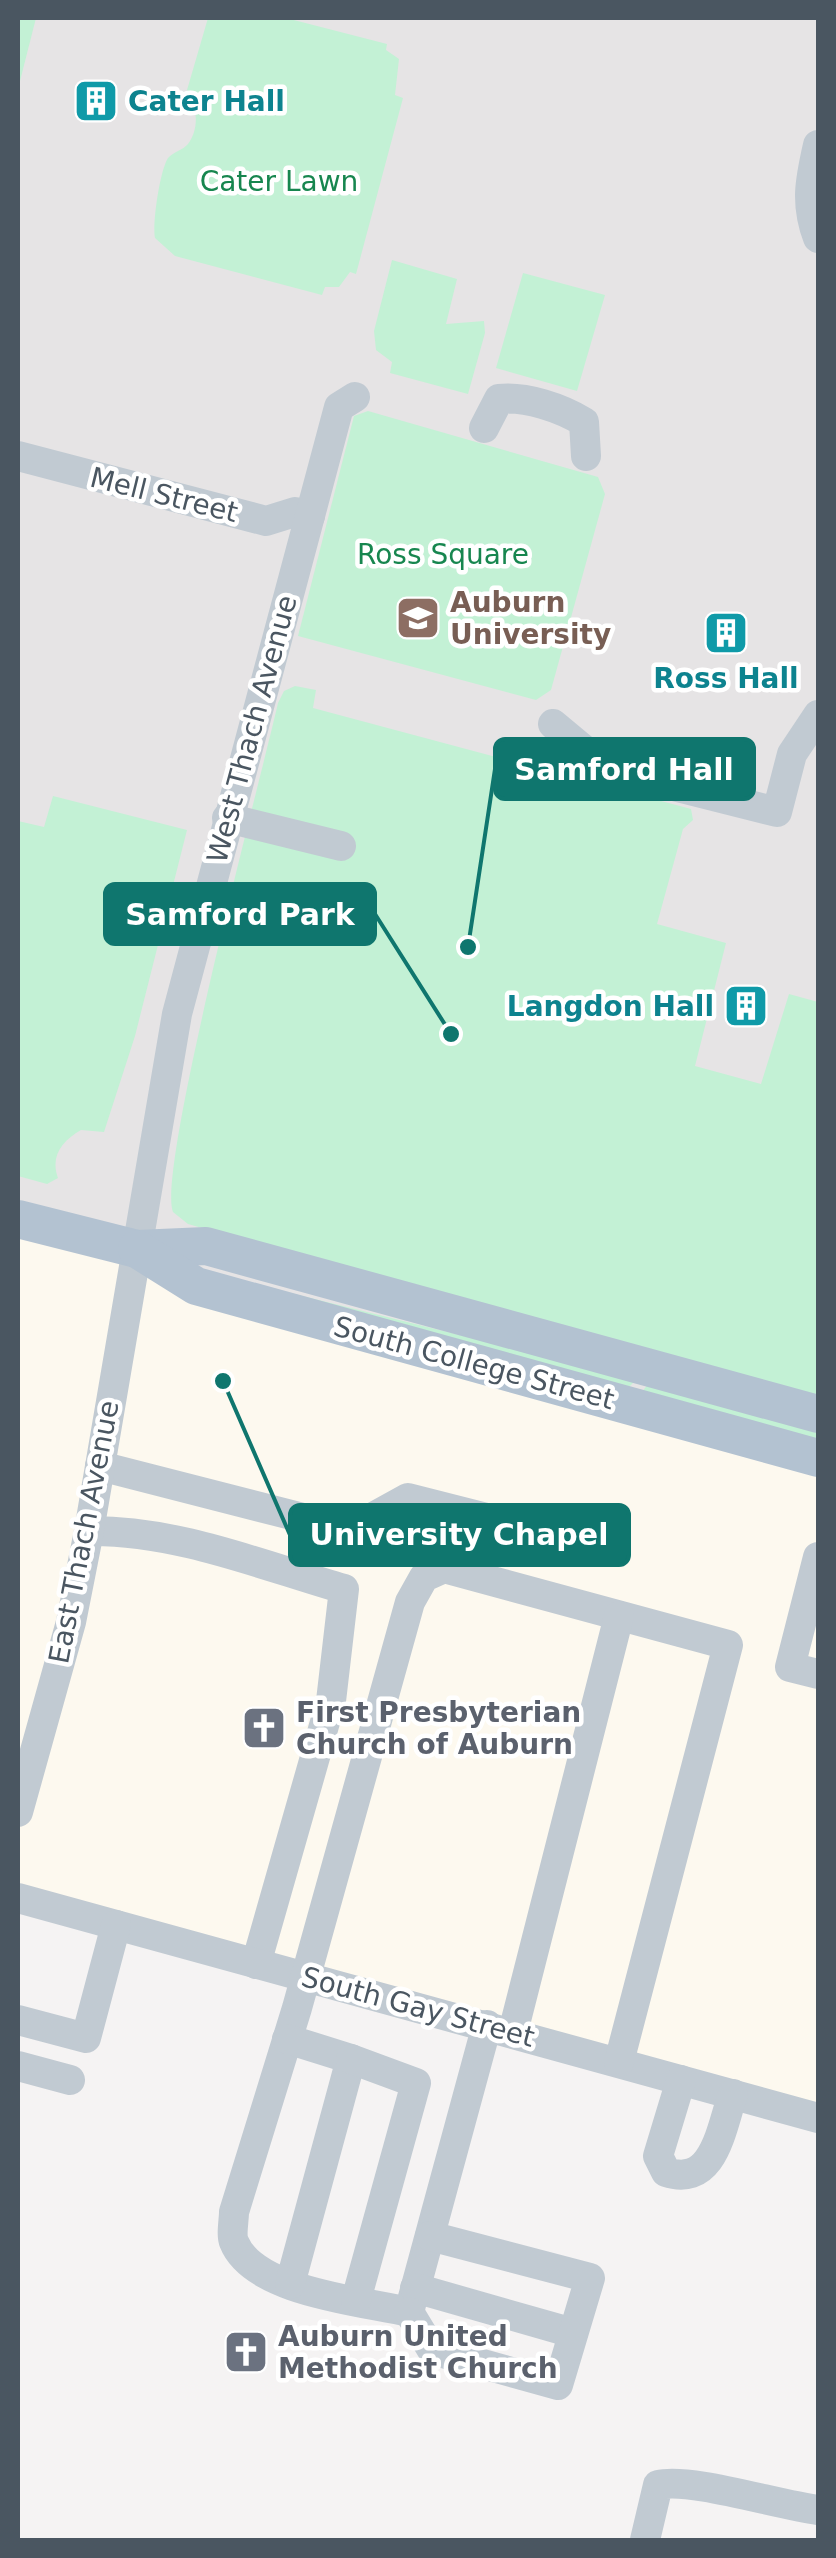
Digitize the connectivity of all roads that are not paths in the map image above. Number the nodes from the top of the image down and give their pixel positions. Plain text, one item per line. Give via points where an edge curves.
1 (818, 146) edge
2 (818, 238) edge
3 (355, 397) dead end
4 (484, 428) dead end
5 (18, 456) edge
6 (586, 456) dead end
7 (310, 516) junction
8 (818, 715) edge
9 (552, 724) dead end
10 (227, 818) junction
11 (342, 846) dead end
12 (18, 1220) edge
13 (137, 1249) junction
14 (818, 1414) edge
15 (818, 1458) edge
16 (100, 1466) junction
17 (534, 1530) dead end
18 (89, 1531) junction
19 (818, 1556) edge
20 (619, 1616) junction
21 (818, 1674) edge
22 (18, 1812) edge
23 (18, 1898) edge
24 (116, 1925) junction
25 (256, 1964) junction
26 (306, 1978) junction
27 (18, 2020) edge
28 (500, 2029) junction
29 (287, 2039) junction
30 (351, 2059) junction
31 (619, 2062) junction
32 (18, 2066) edge
33 (70, 2080) dead end
34 (681, 2080) junction
35 (732, 2094) junction
36 (818, 2118) edge
37 (430, 2236) junction
38 (290, 2284) junction
39 (356, 2300) junction
40 (412, 2300) junction
41 (573, 2333) junction
42 (818, 2510) edge
43 (646, 2540) edge

1 - 2 street via 808,191
3 - 7 street, West Thach Avenue via 338,408
4 - 6 street via 498,400 546,406 584,422
5 - 7 street, Mell Street via 266,521 294,512
7 - 10 street, West Thach Avenue
8 - 9 street via 792,754 777,812 618,772
10 - 11 street
10 - 13 street, West Thach Avenue via 178,1014
12 - 13 main road, South College Street
13 - 14 main road, South College Street via 206,1246
13 - 15 main road, South College Street via 196,1286
13 - 16 street, East Thach Avenue
16 - 17 street via 350,1530 408,1498
16 - 18 street, East Thach Avenue
18 - 22 street, East Thach Avenue
18 - 25 street via 175,1540 344,1589 331,1701
19 - 21 street via 790,1666
20 - 26 street via 444,1568 424,1577 401,1631
20 - 28 street
20 - 31 street via 728,1645
23 - 24 street, South Gay Street
24 - 25 street, South Gay Street
24 - 27 street via 86,2038
25 - 26 street, South Gay Street
26 - 28 street, South Gay Street
26 - 29 street
28 - 31 street, South Gay Street
28 - 37 street
29 - 30 street
29 - 38 street via 234,2212 233,2241 273,2280
30 - 38 street
30 - 39 street via 416,2083
31 - 34 street, South Gay Street
32 - 33 street
34 - 35 street, South Gay Street
34 - 35 street via 658,2156 666,2172 681,2177 700,2172 710,2160
35 - 36 street, South Gay Street
37 - 40 street
37 - 41 street via 590,2278
38 - 39 street
39 - 40 street
40 - 41 street
40 - 41 street via 432,2350 558,2384
42 - 43 street via 676,2480 658,2485

